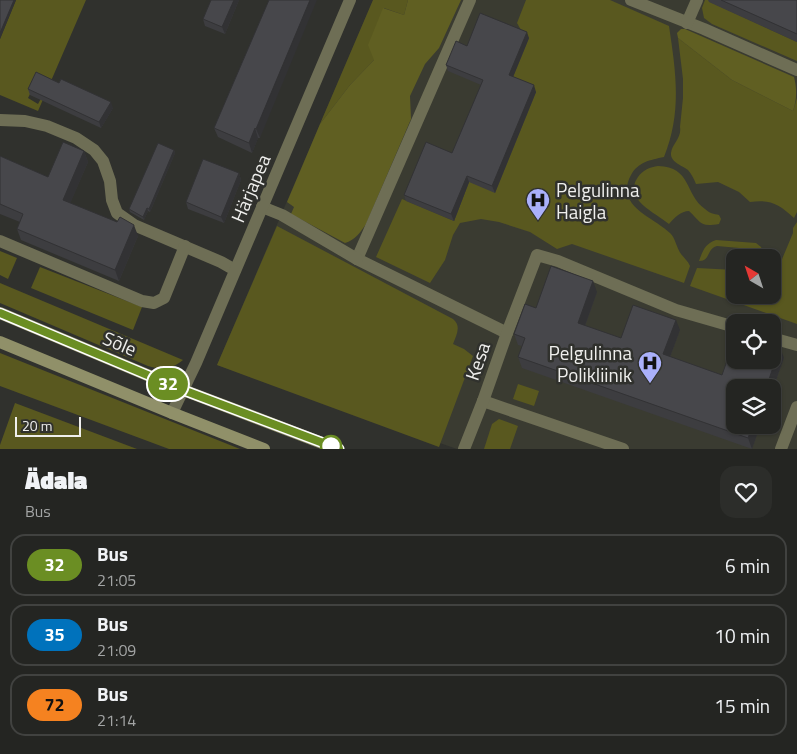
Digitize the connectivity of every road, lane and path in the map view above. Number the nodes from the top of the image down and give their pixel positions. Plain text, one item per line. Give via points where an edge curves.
1 (350, 0) edge
2 (470, 0) edge
3 (631, 0) edge
4 (697, 0) edge
5 (687, 23) junction
6 (797, 70) edge
7 (0, 120) edge
8 (262, 207) junction
9 (0, 241) edge
10 (185, 246) junction
11 (358, 258) junction
12 (236, 270) junction
13 (0, 313) edge
14 (726, 324) edge
15 (507, 333) junction
16 (781, 340) edge
17 (0, 342) edge
18 (797, 344) edge
19 (183, 390) junction
20 (483, 401) junction
21 (797, 407) edge
22 (172, 413) junction
23 (264, 449) edge
24 (338, 449) edge
25 (464, 449) edge
26 (623, 449) edge
27 (781, 449) edge

1 - 8 street, Härjapea
2 - 11 street
3 - 5 street
4 - 5 street
5 - 6 street
7 - 10 street via 47,126 76,138 94,150 103,161 117,212 134,224
8 - 11 street
8 - 12 street, Härjapea
9 - 10 street via 142,301 154,303 164,298
10 - 12 street
11 - 15 street
12 - 19 street, Härjapea
13 - 19 main road, Sõle
14 - 15 street, Kesa via 676,310 537,255
15 - 20 street, Kesa
16 - 18 street
17 - 22 main road
19 - 22 street, Härjapea
19 - 24 main road, Sõle
20 - 25 street, Kesa
20 - 26 street
21 - 27 street
22 - 23 main road

